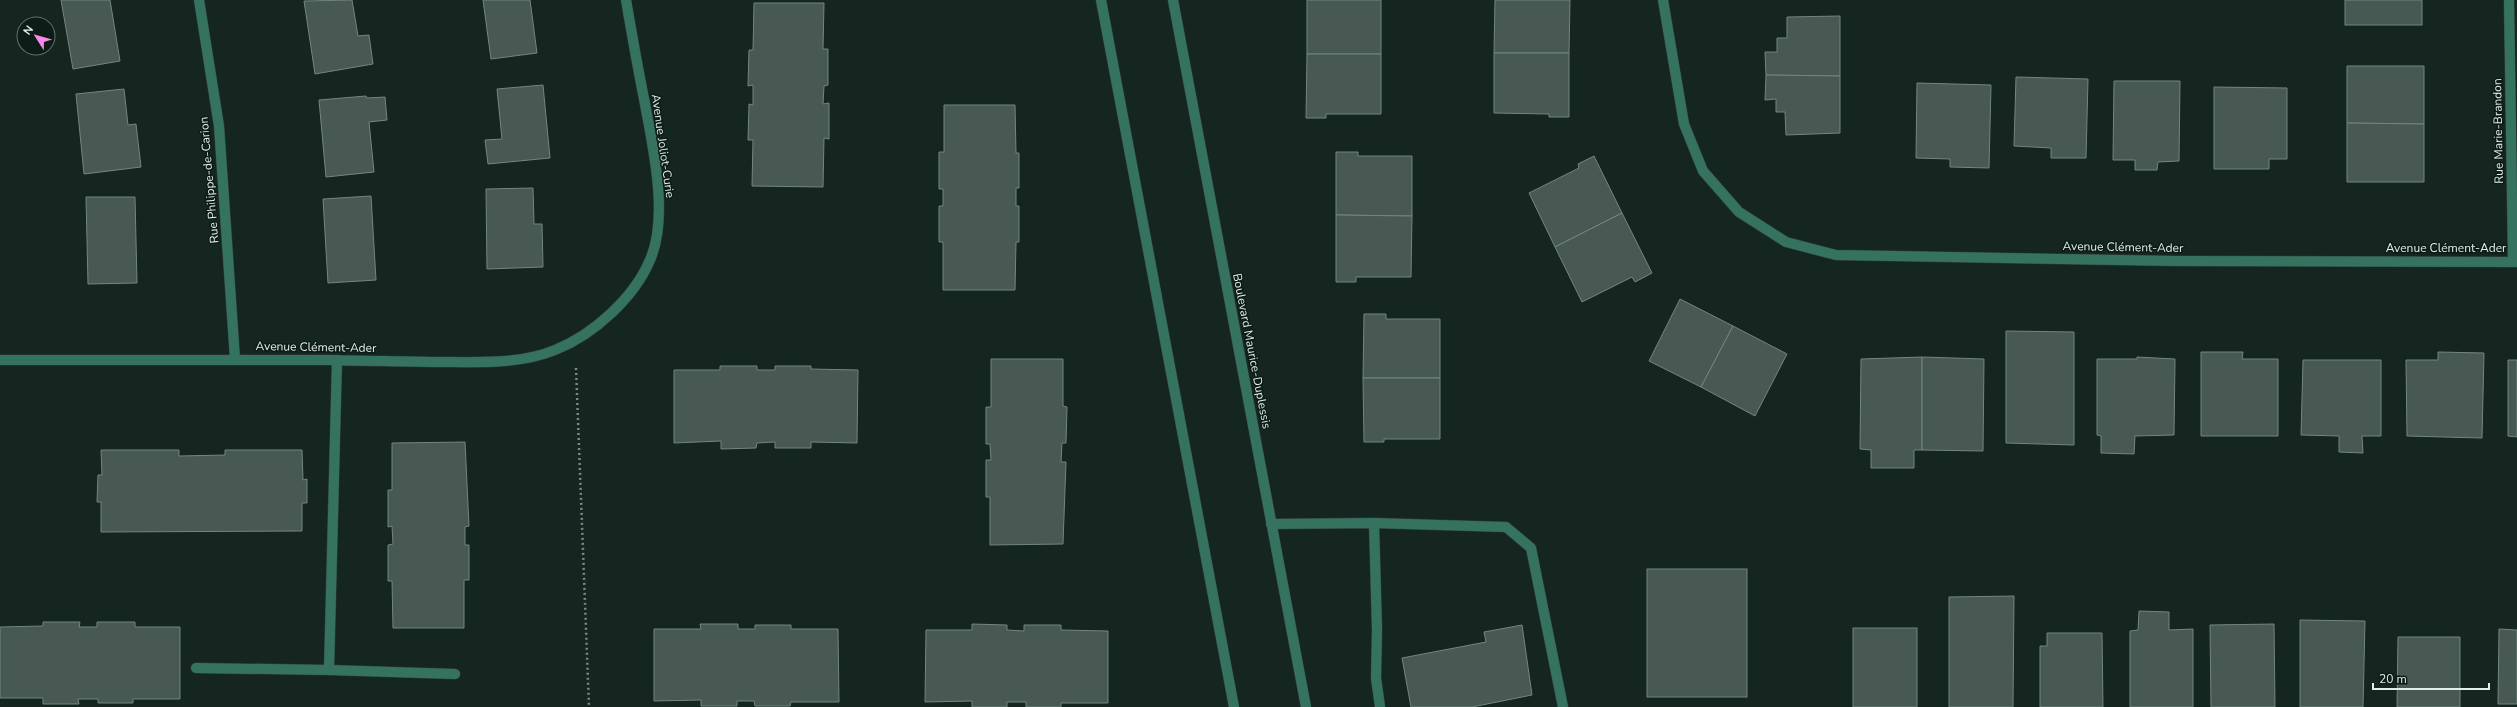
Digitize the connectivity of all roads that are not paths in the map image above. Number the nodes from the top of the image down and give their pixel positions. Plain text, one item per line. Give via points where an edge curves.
1 (199, 0) edge
2 (626, 0) edge
3 (1101, 0) edge
4 (1173, 0) edge
5 (1663, 0) edge
6 (2509, 0) edge
7 (2515, 262) edge
8 (617, 309) joint
9 (235, 359) junction
10 (0, 360) edge
11 (337, 360) junction
12 (1374, 523) junction
13 (1271, 524) junction
14 (196, 668) dead end
15 (329, 670) junction
16 (455, 674) dead end
17 (1234, 707) edge
18 (1306, 707) edge
19 (1380, 707) edge
20 (1563, 707) edge

1 - 9 street, Rue Philippe-de-Carion via 219,126
2 - 8 street, Avenue Joliot-Curie via 658,188 659,216 651,259
3 - 17 street
4 - 13 street, Boulevard Maurice-Duplessis
5 - 7 street, Avenue Clément-Ader via 1684,124 1703,171 1739,212 1786,242 1836,255 2183,261
6 - 7 street, Rue Marie-Brandon
8 - 11 street, Avenue Clément-Ader via 597,327 555,350 531,357 484,362
9 - 10 street, Avenue Clément-Ader
9 - 11 street, Avenue Clément-Ader
11 - 15 street
12 - 13 street
12 - 19 street via 1378,630 1376,678
12 - 20 street via 1506,527 1531,548
13 - 18 street, Boulevard Maurice-Duplessis
14 - 15 street
15 - 16 street

